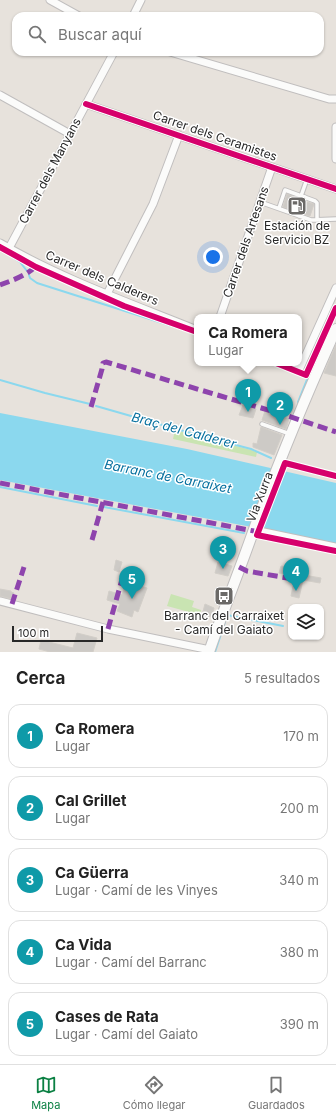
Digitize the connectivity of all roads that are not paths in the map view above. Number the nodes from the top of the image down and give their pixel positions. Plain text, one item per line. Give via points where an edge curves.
1 (50, 0) edge
2 (141, 0) edge
3 (71, 12) edge
4 (135, 12) edge
5 (112, 56) edge
6 (184, 56) edge
7 (0, 95) edge
8 (336, 99) edge
9 (86, 104) junction
10 (336, 127) edge
11 (70, 134) junction
12 (179, 135) junction
13 (336, 159) edge
14 (272, 167) junction
15 (307, 179) junction
16 (336, 189) edge
17 (303, 197) junction
18 (260, 202) junction
19 (279, 208) junction
20 (299, 216) junction
21 (317, 220) junction
22 (336, 220) edge
23 (0, 243) edge
24 (9, 248) junction
25 (336, 288) edge
26 (107, 294) junction
27 (221, 314) edge
28 (194, 329) edge
29 (336, 329) edge
30 (302, 363) edge
31 (289, 366) edge
32 (301, 366) edge
33 (262, 424) dead end
34 (291, 434) junction
35 (256, 530) junction
36 (336, 548) edge
37 (0, 601) edge
38 (210, 651) edge

1 - 3 street
2 - 4 street
5 - 9 street, Carrer dels Manyans
6 - 8 street
7 - 11 street
9 - 11 street, Carrer dels Manyans
9 - 12 street, Carrer dels Ceramistes
10 - 13 street
11 - 24 street, Carrer dels Manyans
12 - 14 street, Carrer dels Ceramistes
12 - 26 street via 152,204
14 - 15 street, Carrer dels Ceramistes
14 - 18 street, Carrer dels Artesans
15 - 16 street, Carrer dels Ceramistes
15 - 17 lane
17 - 19 lane via 285,190
17 - 20 lane
17 - 21 lane via 317,203
18 - 19 lane
18 - 27 street, Carrer dels Artesans
19 - 20 lane
20 - 21 lane
21 - 22 lane
23 - 24 street, Carrer dels Calderers
24 - 26 street, Carrer dels Calderers
25 - 30 street
26 - 28 street, Carrer dels Calderers
29 - 34 main road
31 - 32 street via 299,370
33 - 34 lane
34 - 35 main road
35 - 36 street
35 - 38 main road
37 - 38 street via 108,629

